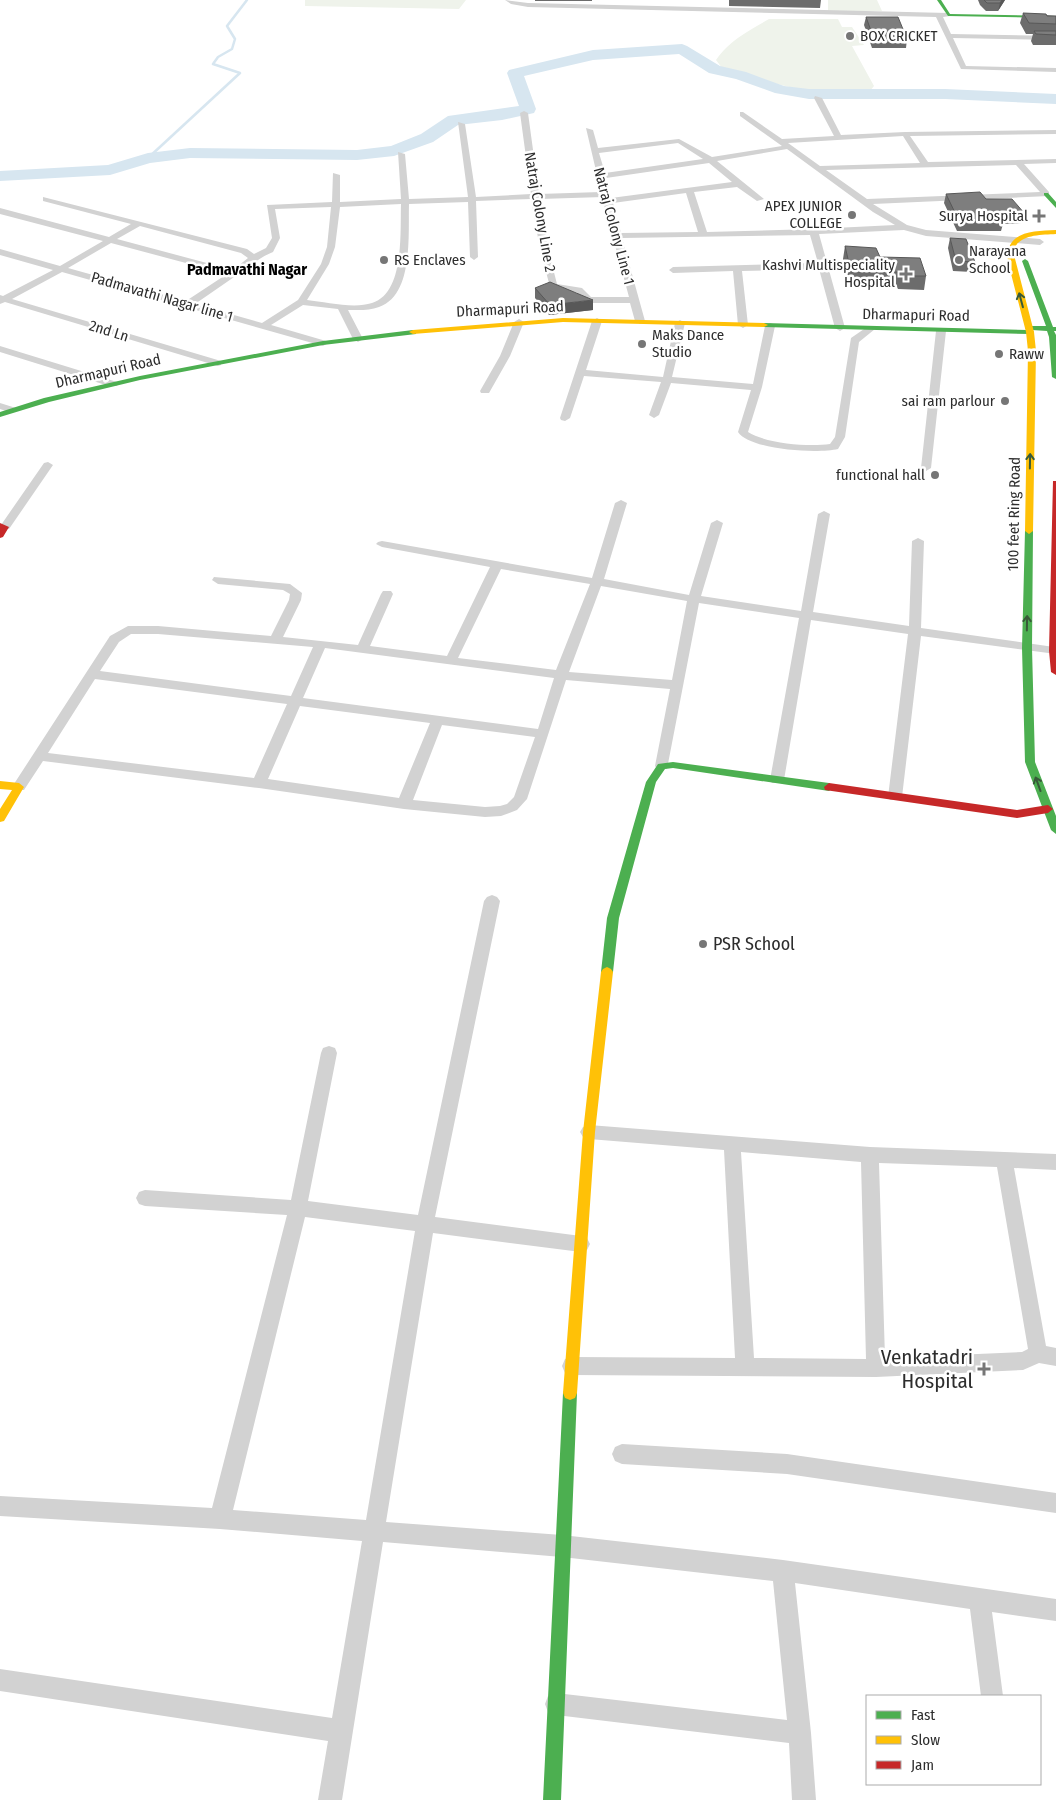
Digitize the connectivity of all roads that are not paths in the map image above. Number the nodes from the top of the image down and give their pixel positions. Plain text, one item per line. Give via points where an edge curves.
1 (508, 0) edge
2 (940, 0) edge
3 (944, 15) junction
4 (1056, 17) edge
5 (949, 36) junction
6 (1056, 38) edge
7 (1056, 70) edge
8 (818, 98) dead end
9 (524, 113) dead end
10 (743, 114) dead end
11 (461, 124) dead end
12 (589, 130) dead end
13 (1056, 132) edge
14 (905, 134) junction
15 (839, 138) junction
16 (780, 141) junction
17 (788, 147) junction
18 (594, 151) junction
19 (401, 154) dead end
20 (711, 160) junction
21 (1056, 161) edge
22 (1018, 162) junction
23 (926, 164) junction
24 (817, 168) junction
25 (336, 175) dead end
26 (601, 176) junction
27 (739, 184) junction
28 (689, 191) junction
29 (1051, 194) edge
30 (535, 196) junction
31 (606, 198) junction
32 (46, 199) dead end
33 (472, 199) junction
34 (760, 199) dead end
35 (405, 201) junction
36 (865, 202) junction
37 (336, 204) junction
38 (1056, 206) edge
39 (0, 210) edge
40 (139, 223) junction
41 (904, 226) junction
42 (814, 232) junction
43 (1056, 232) edge
44 (703, 234) junction
45 (617, 236) junction
46 (110, 240) junction
47 (1017, 240) junction
48 (1056, 240) edge
49 (1040, 242) junction
50 (0, 252) edge
51 (253, 256) junction
52 (474, 256) dead end
53 (824, 266) junction
54 (737, 268) junction
55 (61, 269) junction
56 (673, 270) dead end
57 (235, 273) junction
58 (1, 299) edge
59 (634, 300) junction
60 (301, 302) junction
61 (187, 306) junction
62 (341, 306) junction
63 (597, 321) junction
64 (640, 321) junction
65 (519, 322) junction
66 (680, 323) junction
67 (743, 325) junction
68 (264, 326) junction
69 (770, 326) junction
70 (840, 328) junction
71 (870, 329) junction
72 (941, 331) junction
73 (1030, 332) junction
74 (1054, 333) edge
75 (358, 338) junction
76 (324, 343) junction
77 (0, 349) edge
78 (218, 363) junction
79 (580, 373) junction
80 (1056, 377) edge
81 (667, 379) junction
82 (113, 384) junction
83 (757, 387) junction
84 (485, 391) dead end
85 (0, 406) edge
86 (12, 410) junction
87 (0, 414) edge
88 (654, 415) dead end
89 (565, 418) dead end
90 (48, 465) dead end
91 (926, 468) dead end
92 (1056, 483) edge
93 (621, 503) dead end
94 (824, 514) dead end
95 (717, 524) dead end
96 (2, 529) edge
97 (918, 540) dead end
98 (382, 544) dead end
99 (498, 565) junction
100 (218, 580) dead end
101 (597, 582) junction
102 (387, 594) dead end
103 (694, 599) junction
104 (806, 615) junction
105 (1055, 630) edge
106 (915, 631) junction
107 (275, 640) junction
108 (321, 644) junction
109 (1027, 648) junction
110 (362, 649) junction
111 (1054, 651) junction
112 (451, 660) junction
113 (1056, 672) edge
114 (90, 674) junction
115 (561, 675) junction
116 (677, 685) junction
117 (295, 700) junction
118 (438, 719) junction
119 (543, 734) junction
120 (38, 756) junction
121 (662, 766) junction
122 (777, 780) junction
123 (259, 783) junction
124 (0, 785) edge
125 (19, 787) junction
126 (895, 797) junction
127 (404, 804) junction
128 (1048, 809) junction
129 (0, 818) edge
130 (1056, 830) edge
131 (492, 901) dead end
132 (329, 1053) dead end
133 (589, 1132) junction
134 (732, 1145) junction
135 (870, 1155) junction
136 (1004, 1159) junction
137 (1056, 1162) edge
138 (145, 1198) dead end
139 (298, 1208) junction
140 (425, 1224) junction
141 (581, 1244) junction
142 (1047, 1355) edge
143 (572, 1366) junction
144 (745, 1366) junction
145 (876, 1368) junction
146 (622, 1454) dead end
147 (1056, 1503) edge
148 (0, 1506) edge
149 (220, 1519) junction
150 (375, 1532) junction
151 (562, 1546) junction
152 (783, 1571) junction
153 (980, 1599) junction
154 (1056, 1610) edge
155 (0, 1680) edge
156 (992, 1695) edge
157 (556, 1704) junction
158 (341, 1731) junction
159 (800, 1732) junction
160 (330, 1800) edge
161 (552, 1800) edge
162 (804, 1800) edge

1 - 3 street via 528,5
2 - 3 main road
3 - 4 main road
3 - 5 street
5 - 6 street
5 - 7 street via 963,68
8 - 15 street
9 - 30 street, Natraj Colony Line 2
10 - 16 street
11 - 33 street
12 - 18 street, Natraj Colony Line 1
13 - 14 street
14 - 15 street
14 - 23 street
15 - 16 street
16 - 17 street
17 - 20 street
17 - 24 street
18 - 20 street via 679,141
18 - 26 street, Natraj Colony Line 1
19 - 35 street
20 - 26 street
20 - 27 street
21 - 22 street
22 - 23 street
22 - 29 street
23 - 24 street
24 - 36 street
25 - 37 street
26 - 31 street, Natraj Colony Line 1
27 - 28 street
27 - 34 street
28 - 31 street
28 - 44 street
29 - 36 street
29 - 38 main road
30 - 31 street
30 - 33 street
30 - 59 street, Natraj Colony Line 2 via 553,285 579,290 588,300
31 - 45 street, Natraj Colony Line 1
32 - 40 street
33 - 35 street
33 - 52 street
35 - 37 street
35 - 62 street via 403,265 386,298 372,306
36 - 41 street
37 - 51 street via 270,207 276,238 270,250
37 - 60 street via 331,247 325,264
39 - 46 street
40 - 46 street
40 - 51 street
41 - 42 street
41 - 47 street via 954,236
42 - 44 street
42 - 53 street
43 - 47 main road via 1034,233
44 - 45 street
45 - 59 street, Natraj Colony Line 1
46 - 55 street
46 - 57 street
47 - 49 street
73 -> 47 main road, 100 feet Ring Road via 1011,262 1010,250
48 - 49 main road
49 - 74 main road via 1027,247 1025,260
50 - 55 street, Padmavathi Nagar line 1
51 - 57 street via 251,262
53 - 54 street
53 - 70 street
54 - 56 street
54 - 67 street
55 - 58 street
55 - 61 street, Padmavathi Nagar line 1
57 - 61 street
58 - 78 street, 2nd Ln
59 - 64 street, Natraj Colony Line 1
60 - 62 street
60 - 68 street
61 - 68 street, Padmavathi Nagar line 1
62 - 75 street
63 - 64 main road, Dharmapuri Road
63 - 65 main road, Dharmapuri Road
63 - 79 street
64 - 66 main road, Dharmapuri Road
65 - 75 main road, Dharmapuri Road
65 - 84 street
66 - 67 main road, Dharmapuri Road
66 - 81 street
67 - 69 main road, Dharmapuri Road
68 - 76 street, Padmavathi Nagar line 1
69 - 70 main road, Dharmapuri Road
69 - 83 street
70 - 71 main road, Dharmapuri Road
71 - 72 main road, Dharmapuri Road
71 - 83 street via 854,342 840,437 834,447 811,448 744,435
72 - 73 main road, Dharmapuri Road
72 - 91 street
73 - 74 main road, Dharmapuri Road
109 -> 73 main road, 100 feet Ring Road
74 - 80 main road
75 - 76 main road, Dharmapuri Road
76 - 78 main road, Dharmapuri Road
77 - 82 street
78 - 82 main road, Dharmapuri Road
79 - 81 street
79 - 89 street
81 - 83 street
81 - 88 street
82 - 86 main road, Dharmapuri Road
85 - 86 street
86 - 87 main road, Dharmapuri Road
90 - 96 street
92 - 105 main road
93 - 101 street
94 - 104 street
95 - 103 street
97 - 106 street
98 - 99 street
99 - 101 street
99 - 112 street
100 - 107 street via 292,589 296,593
101 - 103 street
101 - 115 street
102 - 110 street
103 - 104 street
103 - 116 street
104 - 106 street
104 - 122 street
105 - 111 main road
106 - 109 street
106 - 126 street
107 - 108 street
107 - 114 street via 128,630 114,639
108 - 110 street
108 - 117 street
109 - 111 street
128 -> 109 main road, 100 feet Ring Road via 1030,762
110 - 112 street
111 - 113 main road
112 - 115 street
114 - 117 street
114 - 120 street
115 - 116 street
115 - 119 street
116 - 121 street
117 - 118 street
117 - 123 street
118 - 119 street
118 - 127 street
119 - 127 street via 520,799 512,807 485,812
120 - 123 street
120 - 125 street
121 - 122 main road
121 - 133 main road via 650,782 613,918
122 - 126 main road
123 - 127 street
124 - 125 main road
125 - 129 main road
126 - 128 main road via 1017,814
128 - 130 main road, 100 feet Ring Road
131 - 140 street
132 - 139 street
133 - 134 street
133 - 141 main road
134 - 135 street
134 - 144 street
135 - 136 street
135 - 145 street
136 - 137 street
136 - 142 street
138 - 139 street
139 - 140 street
139 - 149 street
140 - 141 street
140 - 150 street
141 - 143 main road
142 - 145 street via 1023,1361
143 - 144 street
143 - 151 main road
144 - 145 street
146 - 147 street via 787,1464
148 - 149 street
149 - 150 street
150 - 151 street
150 - 158 street
151 - 152 street
151 - 157 main road
152 - 153 street
152 - 159 street
153 - 154 street
153 - 156 street
155 - 158 street
157 - 159 street
157 - 161 main road
158 - 160 street
159 - 162 street

